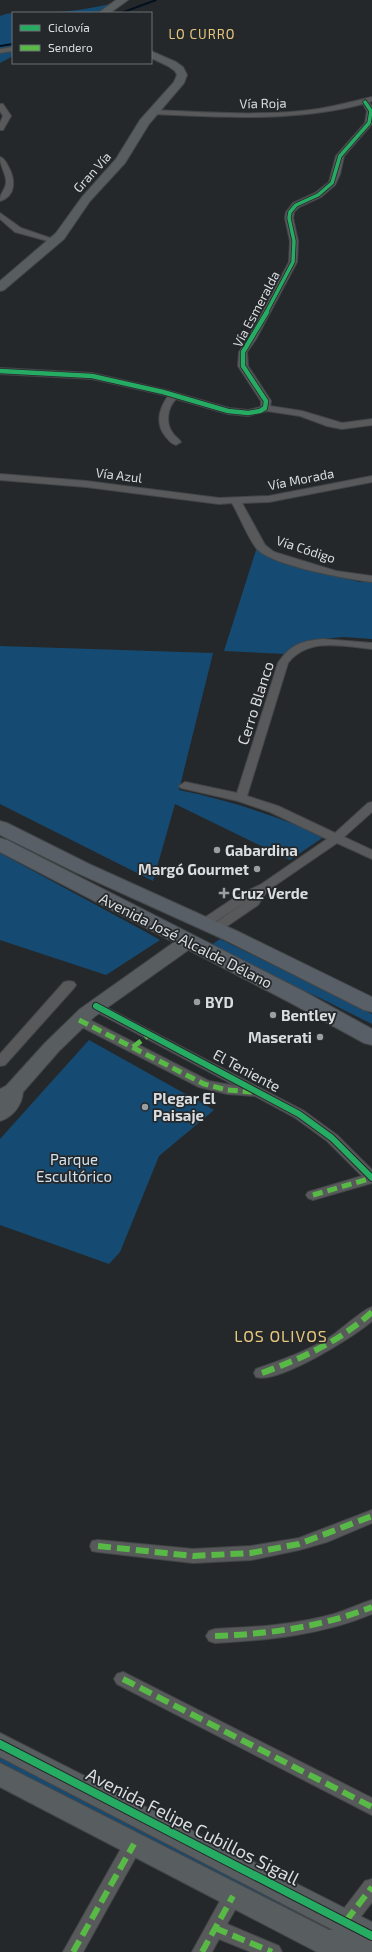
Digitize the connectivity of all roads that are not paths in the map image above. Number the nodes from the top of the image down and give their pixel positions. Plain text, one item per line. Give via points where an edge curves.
1 (123, 0) edge
2 (105, 12) edge
3 (12, 49) edge
4 (0, 51) edge
5 (152, 54) edge
6 (368, 101) edge
7 (0, 106) edge
8 (152, 112) junction
9 (0, 128) edge
10 (0, 159) edge
11 (0, 199) edge
12 (0, 215) edge
13 (55, 242) junction
14 (0, 287) edge
15 (0, 371) edge
16 (174, 396) junction
17 (265, 408) junction
18 (372, 422) edge
19 (176, 442) dead end
20 (0, 477) edge
21 (372, 479) edge
22 (235, 500) junction
23 (372, 579) edge
24 (372, 646) edge
25 (185, 786) dead end
26 (241, 798) junction
27 (372, 806) edge
28 (0, 827) edge
29 (336, 838) junction
30 (0, 844) edge
31 (372, 855) edge
32 (111, 881) junction
33 (210, 926) junction
34 (188, 942) junction
35 (69, 985) dead end
36 (297, 997) junction
37 (96, 1006) junction
38 (372, 1006) edge
39 (79, 1020) junction
40 (372, 1027) edge
41 (150, 1034) junction
42 (372, 1038) edge
43 (133, 1047) junction
44 (0, 1062) edge
45 (7, 1093) edge
46 (262, 1093) junction
47 (0, 1114) edge
48 (372, 1178) edge
49 (312, 1195) dead end
50 (372, 1312) edge
51 (262, 1372) dead end
52 (372, 1516) edge
53 (98, 1546) dead end
54 (372, 1607) edge
55 (215, 1636) dead end
56 (123, 1679) dead end
57 (0, 1744) edge
58 (0, 1774) edge
59 (372, 1807) edge
60 (134, 1844) junction
61 (372, 1888) edge
62 (233, 1896) junction
63 (346, 1921) junction
64 (215, 1928) junction
65 (372, 1936) edge
66 (333, 1946) edge
67 (73, 1952) edge
68 (202, 1952) edge
69 (272, 1952) edge

1 - 2 main road
3 - 4 street
5 - 8 main road, Gran Vía via 172,64 182,75 179,83
6 - 8 street, Vía Roja via 325,111 284,116
6 - 17 street, Vía Esmeralda via 371,111 369,122 340,156 332,183 318,195 296,205 290,212 294,241 293,262 243,352 243,366 266,400
7 - 9 street via 7,116
8 - 13 main road, Gran Vía via 136,133 118,165 86,199
10 - 11 street via 11,180 7,191
12 - 13 street via 9,224 24,232
13 - 14 main road, Gran Vía
15 - 16 street via 92,376
16 - 17 street via 228,411 248,413
16 - 19 street via 166,406 164,416 166,430
17 - 18 street via 302,414 342,426
20 - 22 street, Vía Azul via 101,486 208,500
21 - 22 street, Vía Morada via 269,499
22 - 23 street, Vía Código via 261,547 270,554 335,574
24 - 26 street, Cerro Blanco via 316,643 288,655
25 - 26 street
26 - 29 street via 287,814
27 - 29 street
28 - 32 main road, Avenida José Alcalde Délano
29 - 31 street
29 - 33 street via 264,888 254,902
30 - 34 main road, Avenida José Alcalde Délano
32 - 33 main road, Avenida José Alcalde Délano
32 - 34 main road via 144,902 189,924 192,936
33 - 38 main road, Avenida José Alcalde Délano
34 - 36 main road, Avenida José Alcalde Délano
34 - 37 main road
35 - 44 street
36 - 40 main road via 308,996
36 - 42 main road, Avenida José Alcalde Délano
37 - 39 main road
37 - 41 street, El Teniente
39 - 43 street, El Teniente
39 - 45 main road
41 - 43 street
41 - 46 street, El Teniente
43 - 46 street, El Teniente via 204,1084 227,1090
45 - 47 main road via 12,1100
46 - 48 street, El Teniente via 281,1102 316,1126 346,1151
48 - 49 street, El Teniente
50 - 51 street via 356,1326 322,1348 303,1358
52 - 53 street via 322,1537 251,1553 193,1556
54 - 55 street via 337,1620 294,1629
56 - 59 street
57 - 63 main road, Avenida Felipe Cubillos Sigall
58 - 60 main road
60 - 62 main road
60 - 67 street
61 - 63 street
62 - 64 street
62 - 66 main road
63 - 65 main road, Avenida Felipe Cubillos Sigall
64 - 68 street
64 - 69 street
65 - 66 main road via 361,1946

